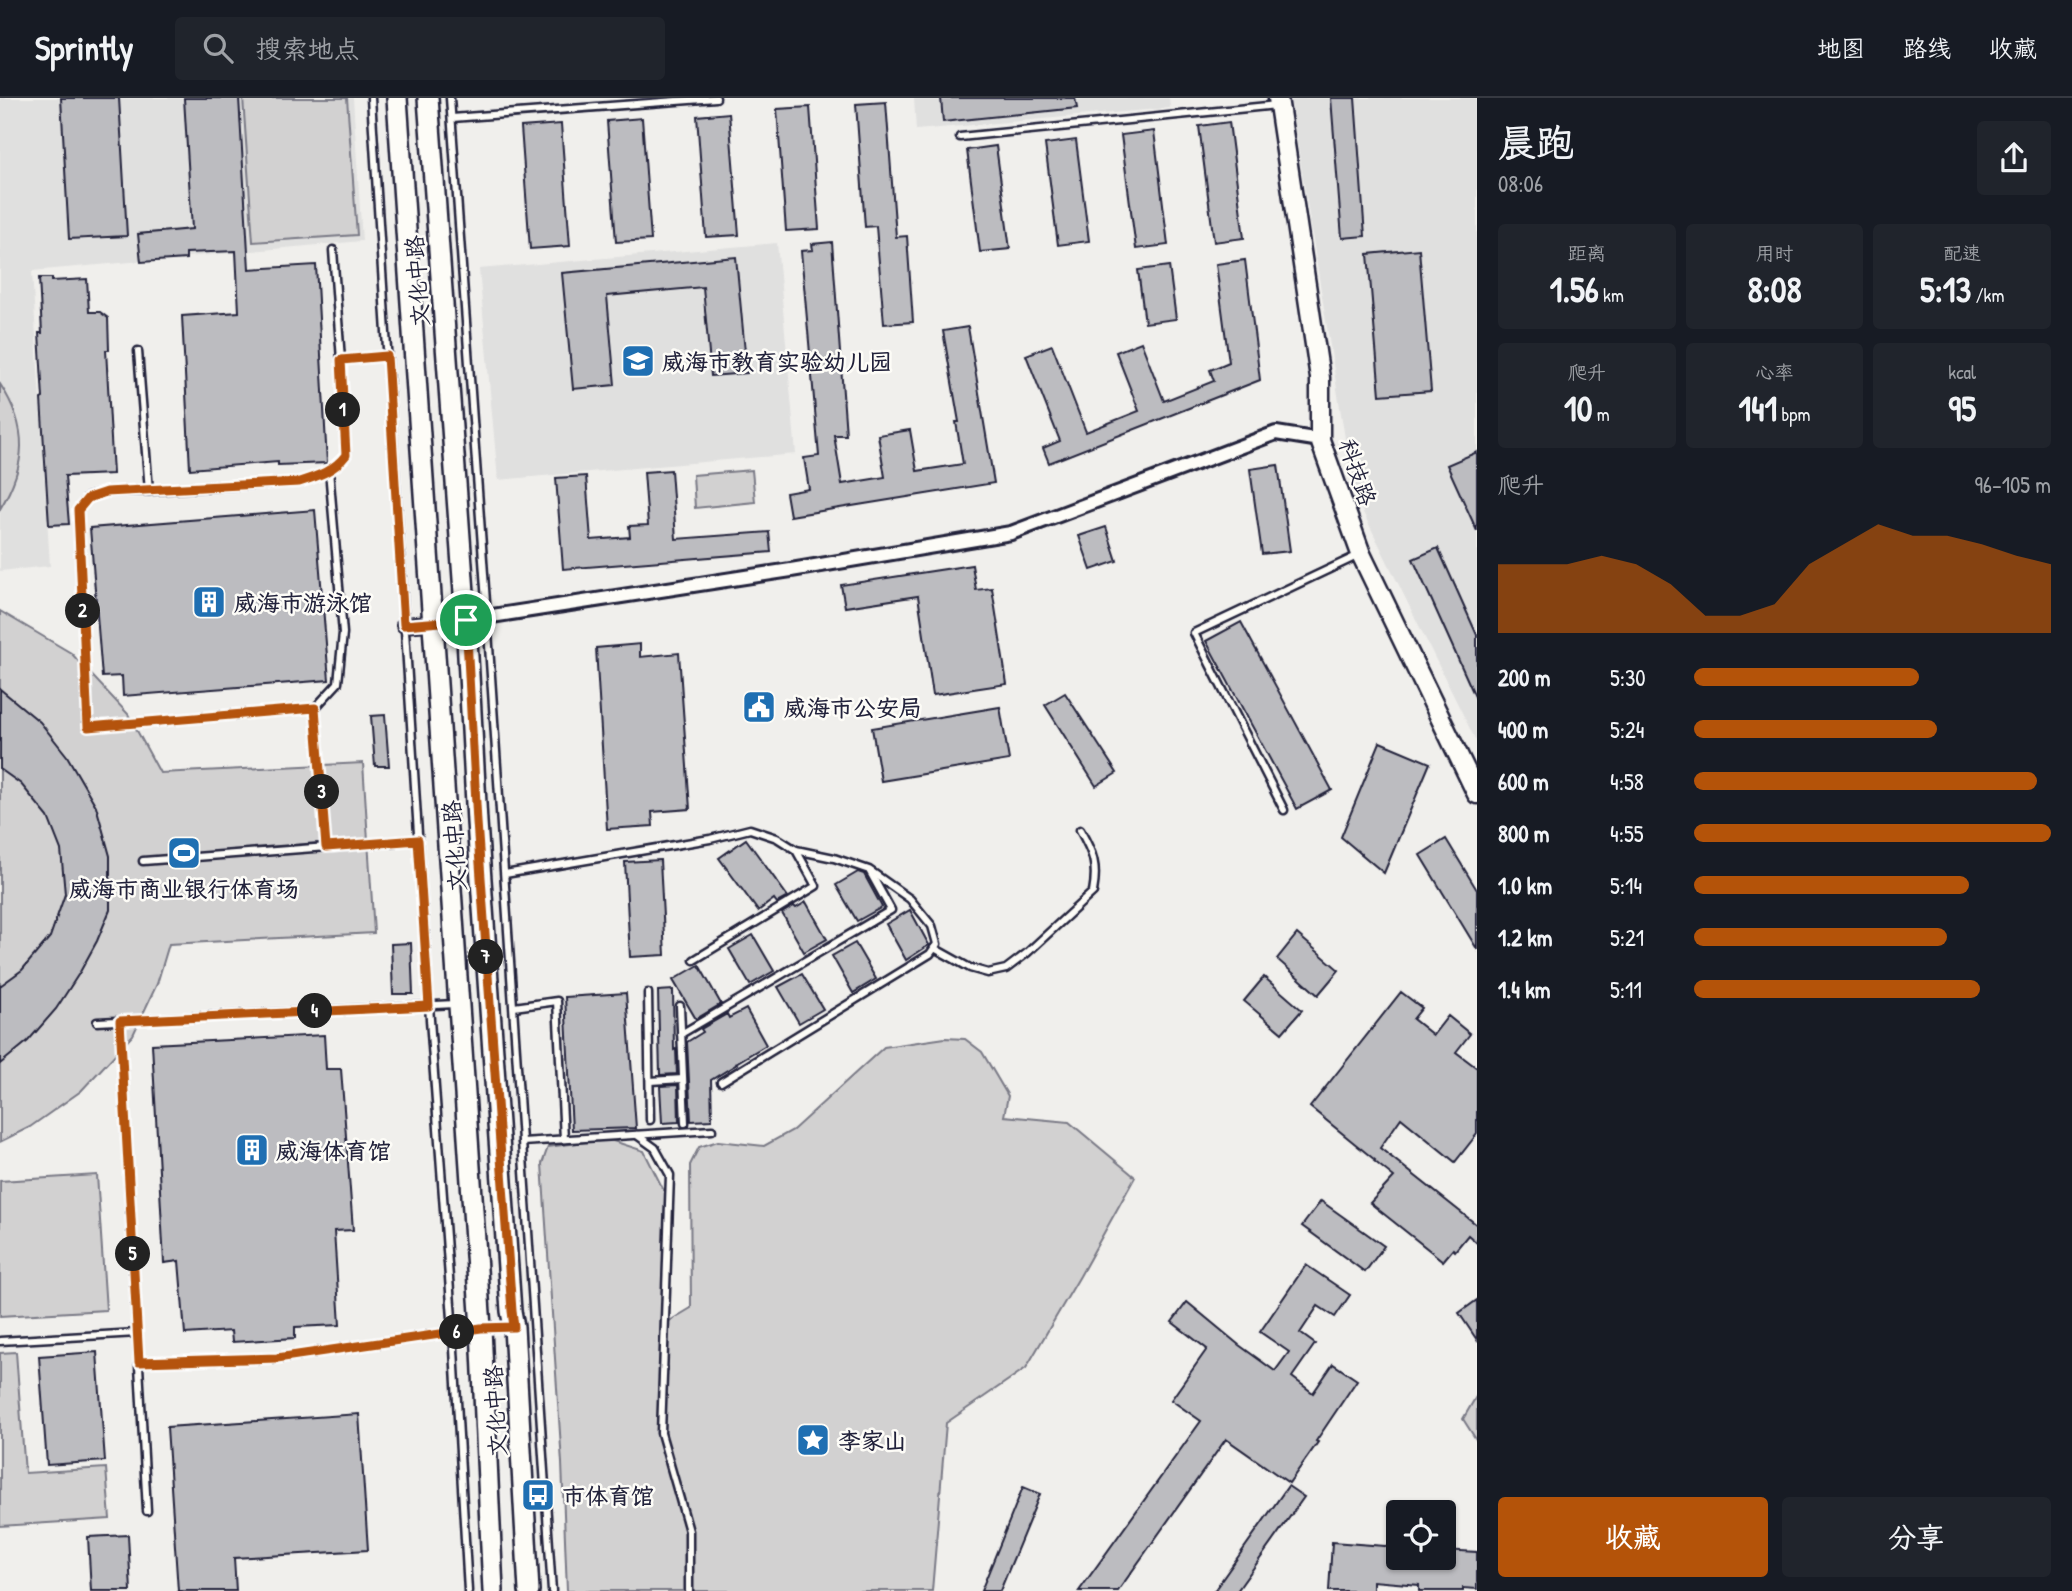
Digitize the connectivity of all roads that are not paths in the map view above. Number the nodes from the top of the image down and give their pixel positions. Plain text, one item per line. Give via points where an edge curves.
1 (371, 98) edge
2 (397, 98) edge
3 (428, 98) edge
4 (450, 98) edge
5 (716, 98) edge
6 (1278, 102) edge
7 (452, 118) junction
8 (960, 137) dead end
9 (333, 250) dead end
10 (138, 351) dead end
11 (387, 356) junction
12 (341, 360) junction
13 (1320, 440) junction
14 (329, 470) junction
15 (149, 491) junction
16 (1361, 554) junction
17 (487, 616) junction
18 (466, 620) junction
19 (434, 623) junction
20 (404, 625) junction
21 (315, 708) junction
22 (1477, 794) edge
23 (1284, 810) dead end
24 (1080, 830) dead end
25 (418, 840) junction
26 (326, 847) junction
27 (796, 850) junction
28 (142, 861) dead end
29 (869, 870) junction
30 (505, 874) junction
31 (934, 948) junction
32 (694, 960) dead end
33 (648, 993) dead end
34 (460, 1004) junction
35 (429, 1006) junction
36 (680, 1006) dead end
37 (514, 1007) junction
38 (97, 1021) dead end
39 (120, 1021) junction
40 (681, 1034) junction
41 (683, 1079) junction
42 (650, 1081) junction
43 (721, 1082) dead end
44 (650, 1120) dead end
45 (685, 1123) dead end
46 (712, 1130) dead end
47 (637, 1135) junction
48 (564, 1139) junction
49 (522, 1142) junction
50 (514, 1327) junction
51 (481, 1328) junction
52 (137, 1332) junction
53 (453, 1332) junction
54 (0, 1341) edge
55 (139, 1362) junction
56 (147, 1511) dead end
57 (468, 1591) edge
58 (494, 1591) edge
59 (529, 1591) edge
60 (552, 1591) edge
61 (689, 1591) edge

1 - 11 lane
2 - 19 main road, 文化中路
3 - 18 main road, 文化中路
4 - 7 lane
5 - 7 lane
6 - 8 lane
6 - 13 main road, 科技路 via 1320,378
7 - 17 lane
9 - 12 lane
10 - 15 lane
11 - 12 lane
11 - 20 lane
12 - 14 lane via 346,455
13 - 16 main road, 科技路
13 - 17 street via 1276,433 1011,533
14 - 15 lane via 299,482
14 - 21 lane via 343,633 338,683
15 - 21 lane via 106,492 88,498 78,510 88,727
16 - 22 main road, 科技路
16 - 23 lane via 1194,633
17 - 18 street
17 - 30 lane
18 - 19 street
18 - 50 main road, 文化中路
19 - 20 street
19 - 34 main road, 文化中路
20 - 25 lane
21 - 26 lane
24 - 31 lane via 1093,853 1093,892 1027,954 1006,969 988,973
25 - 26 lane
25 - 35 lane
26 - 28 lane
27 - 29 lane
27 - 30 lane via 750,829
27 - 32 lane via 816,886
29 - 31 lane via 910,899 932,926
29 - 40 lane via 891,909
30 - 37 lane
31 - 43 lane
33 - 42 lane
34 - 35 lane
34 - 51 main road, 文化中路
35 - 39 lane
35 - 53 lane
36 - 40 lane
37 - 48 lane via 557,1001
37 - 49 lane
38 - 39 lane
39 - 52 lane
40 - 41 lane
41 - 42 lane
41 - 45 lane
42 - 44 lane
46 - 47 lane
47 - 48 lane
47 - 61 lane via 656,1148 670,1175 661,1433 689,1531
48 - 49 lane
49 - 60 lane
50 - 51 lane
50 - 59 main road, 文化中路
51 - 53 lane
51 - 58 main road, 文化中路
52 - 54 lane
52 - 55 lane
53 - 55 lane via 277,1358
53 - 57 lane
55 - 56 lane

